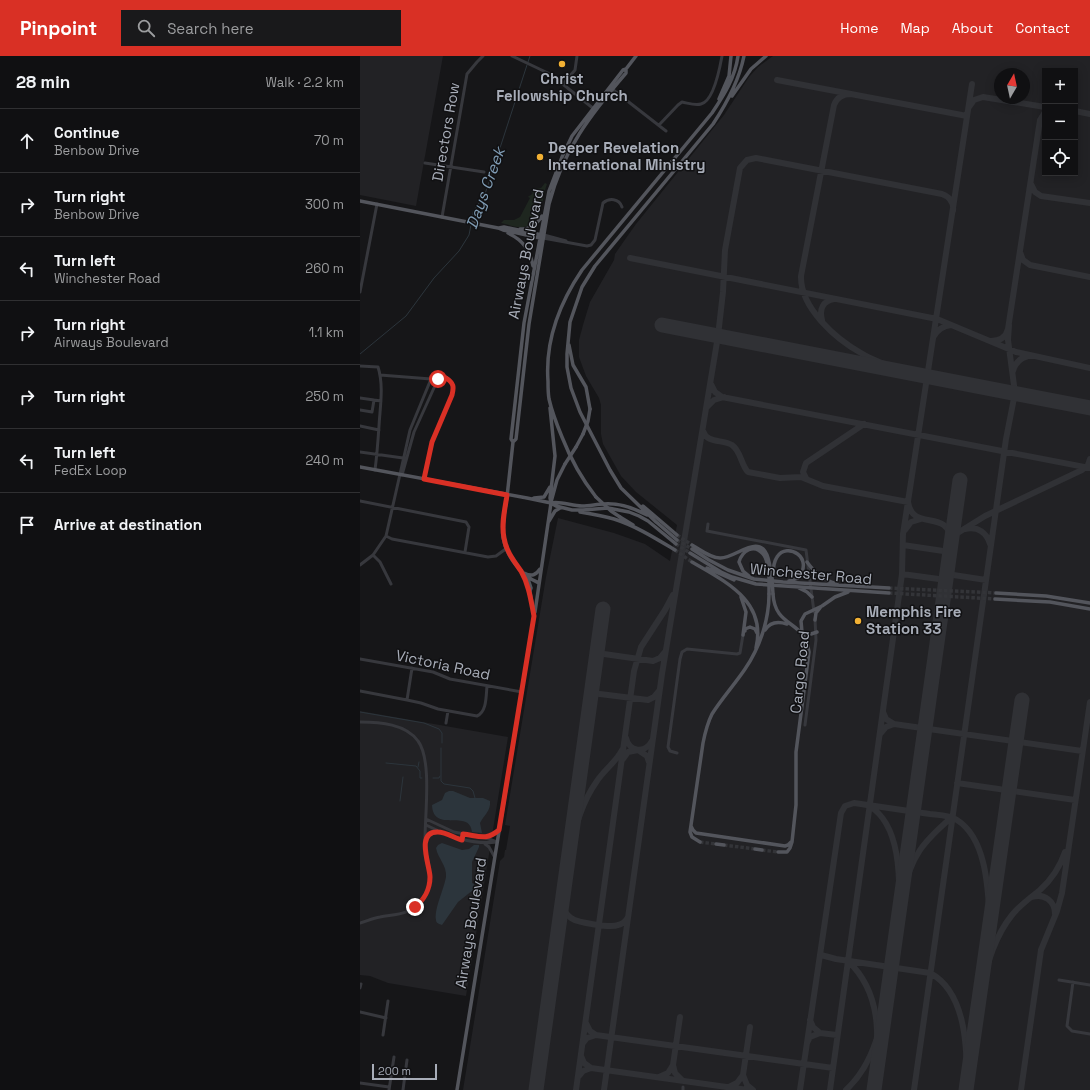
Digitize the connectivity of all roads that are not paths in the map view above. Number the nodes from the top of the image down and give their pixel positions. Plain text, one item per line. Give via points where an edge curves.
1 (483, 56) edge
2 (512, 56) edge
3 (577, 56) edge
4 (636, 56) edge
5 (722, 56) edge
6 (731, 56) edge
7 (738, 56) edge
8 (744, 56) edge
9 (766, 56) edge
10 (522, 59) edge
11 (563, 84) junction
12 (610, 88) junction
13 (726, 105) junction
14 (594, 109) junction
15 (712, 114) junction
16 (659, 125) junction
17 (666, 131) dead end
18 (426, 163) dead end
19 (451, 167) junction
20 (484, 172) dead end
21 (360, 201) edge
22 (548, 201) junction
23 (377, 204) junction
24 (622, 207) dead end
25 (544, 213) junction
26 (442, 217) junction
27 (498, 228) junction
28 (503, 230) junction
29 (517, 230) junction
30 (542, 237) junction
31 (534, 270) junction
32 (360, 292) edge
33 (567, 340) junction
34 (360, 366) edge
35 (380, 375) junction
36 (360, 398) edge
37 (549, 399) junction
38 (374, 400) junction
39 (381, 401) junction
40 (360, 410) edge
41 (360, 426) edge
42 (379, 430) junction
43 (513, 442) junction
44 (360, 452) edge
45 (378, 455) junction
46 (403, 458) junction
47 (360, 467) edge
48 (375, 470) junction
49 (553, 474) junction
50 (400, 475) junction
51 (424, 479) junction
52 (628, 494) junction
53 (507, 495) junction
54 (531, 499) junction
55 (360, 501) edge
56 (551, 503) junction
57 (393, 507) junction
58 (563, 508) junction
59 (572, 510) junction
60 (656, 522) junction
61 (708, 524) dead end
62 (547, 526) junction
63 (650, 535) junction
64 (386, 536) junction
65 (677, 540) junction
66 (507, 548) junction
67 (691, 549) junction
68 (675, 550) tunnel mouth
69 (465, 552) junction
70 (373, 555) junction
71 (807, 562) junction
72 (360, 566) edge
73 (541, 567) junction
74 (521, 572) junction
75 (526, 577) junction
76 (754, 579) junction
77 (772, 579) junction
78 (783, 582) junction
79 (539, 583) junction
80 (391, 584) dead end
81 (756, 584) junction
82 (810, 586) junction
83 (846, 586) junction
84 (797, 587) junction
85 (889, 588) tunnel mouth
86 (852, 590) junction
87 (530, 591) junction
88 (738, 591) junction
89 (889, 593) tunnel mouth
90 (996, 593) tunnel mouth
91 (771, 594) junction
92 (812, 597) junction
93 (995, 599) tunnel mouth
94 (1090, 603) edge
95 (822, 606) junction
96 (1090, 609) edge
97 (814, 610) junction
98 (534, 616) junction
99 (815, 620) junction
100 (790, 624) junction
101 (816, 632) junction
102 (802, 633) junction
103 (743, 635) junction
104 (762, 635) junction
105 (758, 638) junction
106 (754, 653) junction
107 (360, 659) edge
108 (412, 668) junction
109 (487, 686) junction
110 (360, 691) edge
111 (522, 692) junction
112 (407, 700) junction
113 (448, 711) junction
114 (360, 722) edge
115 (446, 723) dead end
116 (805, 725) dead end
117 (677, 753) dead end
118 (426, 819) junction
119 (426, 825) junction
120 (691, 825) junction
121 (499, 830) junction
122 (439, 832) junction
123 (463, 834) junction
124 (486, 838) junction
125 (462, 840) junction
126 (792, 840) junction
127 (425, 841) junction
128 (497, 842) junction
129 (700, 842) dead end
130 (483, 843) junction
131 (716, 844) tunnel mouth
132 (724, 845) tunnel mouth
133 (755, 849) tunnel mouth
134 (762, 850) tunnel mouth
135 (778, 852) tunnel mouth
136 (494, 856) junction
137 (360, 923) edge
138 (1059, 980) dead end
139 (1073, 982) junction
140 (1090, 985) edge
141 (388, 1002) dead end
142 (360, 1012) edge
143 (386, 1018) junction
144 (1090, 1034) edge
145 (383, 1035) dead end
146 (394, 1057) dead end
147 (407, 1060) dead end
148 (360, 1083) edge
149 (389, 1088) edge
150 (403, 1090) edge
151 (457, 1090) edge

1 - 19 street, Directors Row via 467,74
2 - 10 street
3 - 11 street via 574,70
4 - 12 main road, Airways Boulevard via 626,68 626,73
5 - 16 street via 716,82 708,99 697,105 682,102
6 - 15 main road via 729,76
7 - 15 main road via 733,77
8 - 13 main road via 736,84
9 - 13 main road via 751,69
10 - 11 street
11 - 14 street
12 - 14 main road, Airways Boulevard
12 - 16 street
13 - 33 main road via 582,286 574,306
14 - 22 main road, Airways Boulevard via 572,136 553,178
15 - 37 main road via 569,288 557,314 552,333 547,372
16 - 17 street
18 - 19 street
19 - 20 street
19 - 26 street, Directors Row
21 - 23 main road
22 - 25 main road, Airways Boulevard
22 - 30 main road, Airways Boulevard
23 - 26 main road
23 - 32 street
24 - 30 street via 617,201 606,200 603,203 596,237 591,245
25 - 29 main road via 533,226
25 - 30 main road, Airways Boulevard
26 - 27 main road
27 - 28 main road
27 - 29 main road
28 - 30 main road
28 - 31 main road via 524,245
29 - 30 main road
30 - 31 main road, Airways Boulevard
30 - 43 main road, Airways Boulevard via 516,438
31 - 43 main road, Airways Boulevard via 524,323
33 - 52 main road via 567,367 571,388 610,470
33 - 56 main road, bridge via 573,366 586,387 590,409 583,434 557,480
34 - 35 street via 378,367
35 - 39 street
35 - 46 street via 431,379 410,430
36 - 38 street
37 - 49 main road via 555,456
37 - 63 main road, bridge via 571,460 596,498 611,511
38 - 39 street
38 - 40 street via 372,412
39 - 42 street
41 - 42 street
42 - 45 street
43 - 53 main road, Airways Boulevard
44 - 45 street
45 - 46 street
45 - 48 street
46 - 50 street
47 - 48 main road
48 - 50 main road
49 - 54 main road via 547,494
49 - 56 main road
50 - 51 main road
50 - 51 street via 414,432 435,385 438,379 446,378 454,387 432,442
50 - 57 street
51 - 53 main road
52 - 60 main road
52 - 65 main road
53 - 54 main road
53 - 66 main road, Airways Boulevard via 503,528
54 - 56 main road
55 - 57 street
56 - 58 main road
56 - 60 main road via 583,506 605,503 618,505 640,511
56 - 62 main road
57 - 64 street
57 - 69 street via 466,522 469,527
58 - 59 main road
58 - 62 main road via 555,511
59 - 63 main road via 613,519
59 - 65 main road via 608,508 629,512
60 - 65 main road
61 - 71 street, Cargo Road via 707,531 806,550
62 - 73 main road
63 - 68 main road
64 - 69 street
64 - 70 street
66 - 69 street via 496,556 488,557
66 - 74 main road, Airways Boulevard
67 - 76 main road, Winchester Road via 728,570
67 - 77 main road via 720,558 752,546 760,548 768,558
67 - 81 main road, Winchester Road via 732,578
70 - 72 street
70 - 80 street via 380,562
71 - 82 street, Cargo Road
71 - 83 main road via 827,581
73 - 74 main road via 535,575
73 - 79 main road
74 - 75 main road, Airways Boulevard
74 - 87 main road, Airways Boulevard
75 - 79 main road, Airways Boulevard
75 - 87 main road via 531,585
76 - 78 main road, Winchester Road
76 - 91 main road, bridge via 743,571 739,562 742,554 749,549 763,553 766,559
77 - 78 main road via 774,562 778,555 783,552 794,552 802,558 803,570 798,578
77 - 91 main road, bridge
78 - 82 main road, Winchester Road
79 - 98 main road
81 - 84 main road, Winchester Road
81 - 88 main road via 729,579 691,560
82 - 83 main road, Winchester Road
82 - 84 main road, Winchester Road
82 - 86 main road, Winchester Road
82 - 92 street, Cargo Road
83 - 85 main road, Winchester Road
84 - 92 main road
86 - 89 main road, Winchester Road
86 - 95 main road via 835,596
87 - 98 main road, Airways Boulevard
88 - 103 main road via 746,612
88 - 105 main road via 754,614
90 - 94 main road via 1046,596
91 - 100 main road via 777,611
91 - 104 main road
92 - 97 street, Cargo Road
93 - 96 main road via 1050,602
95 - 97 main road
95 - 99 main road via 816,613
97 - 99 street, Cargo Road
97 - 102 main road via 802,617
98 - 111 main road, Airways Boulevard
99 - 101 street, Cargo Road
100 - 102 main road
100 - 104 main road via 772,623
101 - 102 main road
101 - 116 street, Cargo Road
102 - 126 main road via 806,638 809,652 796,752 797,795
103 - 105 main road via 745,629 753,627
103 - 117 street via 740,653 690,649 682,652 668,748
104 - 106 main road
105 - 106 main road
106 - 120 main road via 712,714 703,743
107 - 108 street, Victoria Road
108 - 109 street, Victoria Road
108 - 112 street
109 - 111 street, Victoria Road
109 - 113 street via 481,715
110 - 112 street
111 - 121 main road, Airways Boulevard
112 - 113 street
113 - 115 street
114 - 118 street via 400,728 420,743 426,762
118 - 119 street
118 - 123 street
119 - 122 street
119 - 127 street
120 - 126 main road via 696,833 785,846
120 - 129 main road via 692,837
121 - 124 street
121 - 128 main road, Airways Boulevard
122 - 125 street
122 - 127 street via 431,834
123 - 124 street
123 - 125 street
124 - 128 street
125 - 130 street
126 - 135 main road via 789,850 784,853
127 - 137 street via 430,877 429,887 422,900 405,913
128 - 130 street
128 - 136 main road, Airways Boulevard
130 - 136 street
131 - 132 main road
133 - 134 main road
136 - 151 main road, Airways Boulevard
138 - 139 street
139 - 140 street
139 - 144 street via 1067,1026 1072,1031
141 - 143 street
142 - 143 street
143 - 145 street
146 - 149 street
147 - 150 street
148 - 149 street

